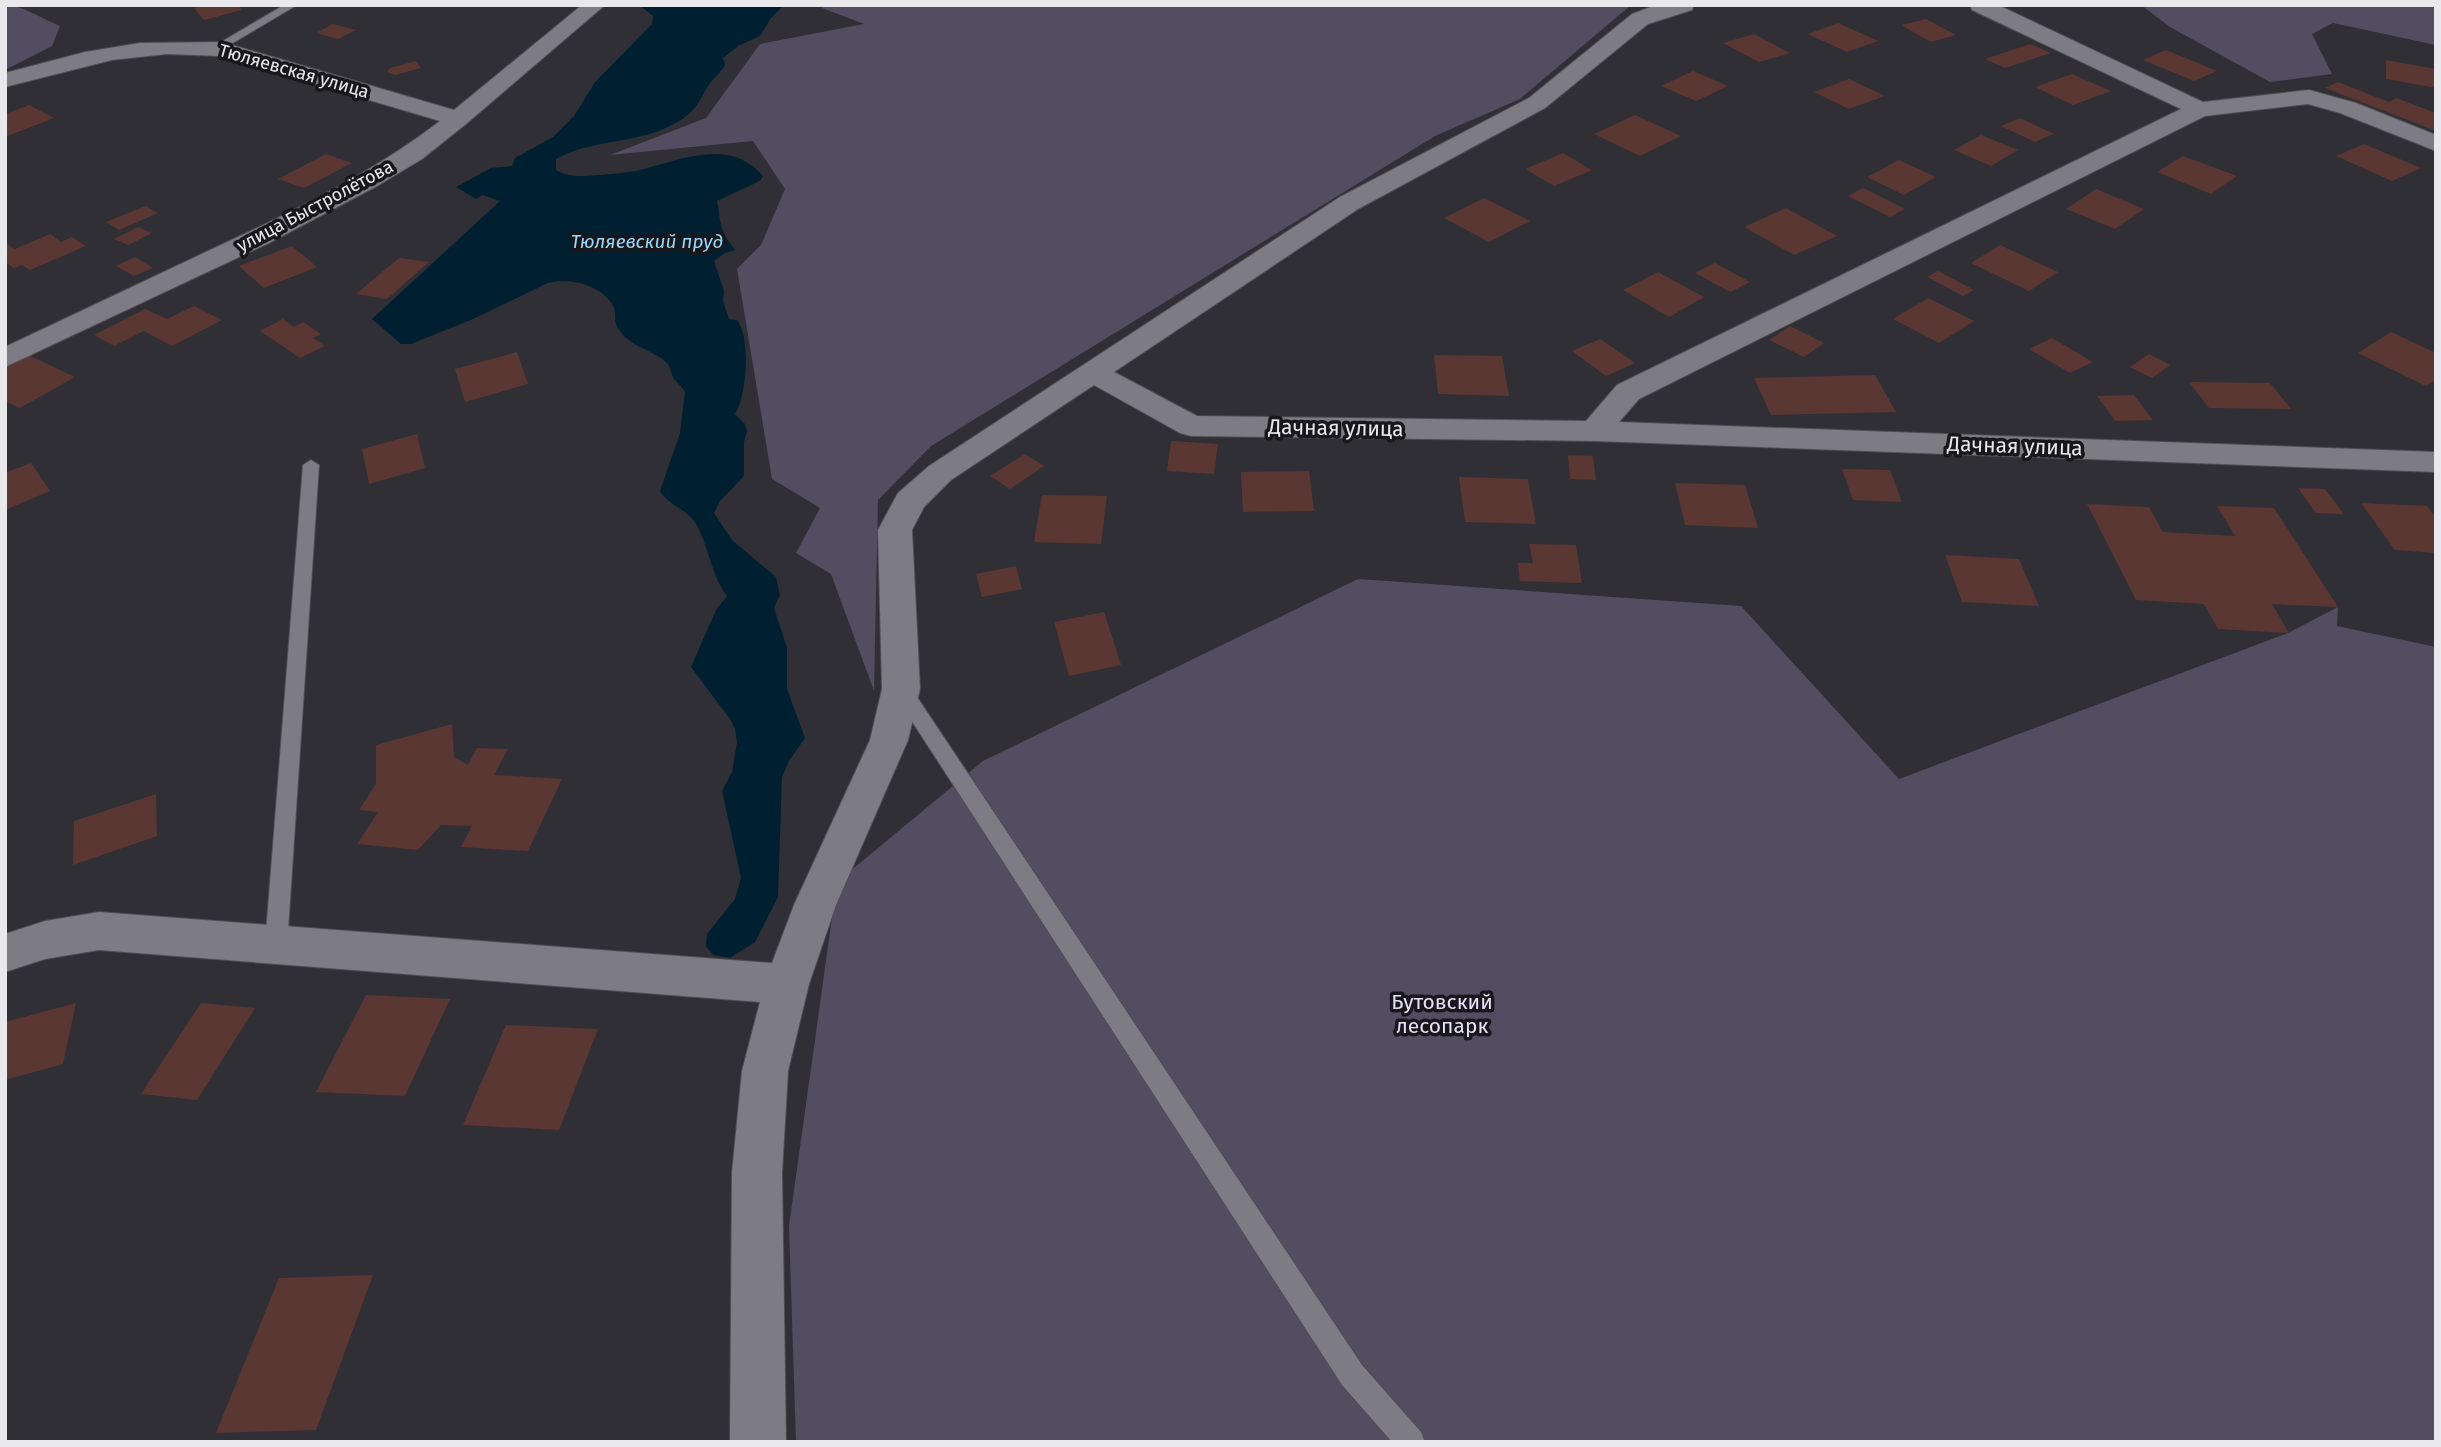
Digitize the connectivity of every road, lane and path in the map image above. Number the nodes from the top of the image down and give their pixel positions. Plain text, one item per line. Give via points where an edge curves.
1 (292, 5) edge
2 (594, 5) edge
3 (1684, 5) edge
4 (1980, 5) edge
5 (217, 48) junction
6 (5, 80) edge
7 (2200, 109) junction
8 (458, 119) junction
9 (2436, 144) edge
10 (5, 358) edge
11 (1092, 372) junction
12 (1595, 431) junction
13 (2436, 462) edge
14 (311, 466) dead end
15 (901, 689) junction
16 (276, 946) junction
17 (5, 953) edge
18 (787, 984) junction
19 (758, 1442) edge
20 (1411, 1442) edge

1 - 5 lane
2 - 8 street, улица Быстролётова
3 - 11 street via 1640,19 1536,103 1349,203
4 - 7 street
5 - 6 street, Тюляевская улица via 142,49
5 - 8 street, Тюляевская улица
7 - 9 street via 2309,97
7 - 12 street via 1629,392
8 - 10 street, улица Быстролётова via 368,181
11 - 12 street, Дачная улица via 1191,426
11 - 15 street via 940,473 910,501 895,530
12 - 13 street, Дачная улица
14 - 16 lane
15 - 18 street via 889,740 814,905
15 - 20 lane via 1352,1375
16 - 17 street via 99,931 45,940
16 - 18 street
18 - 19 street via 765,1071 757,1173

